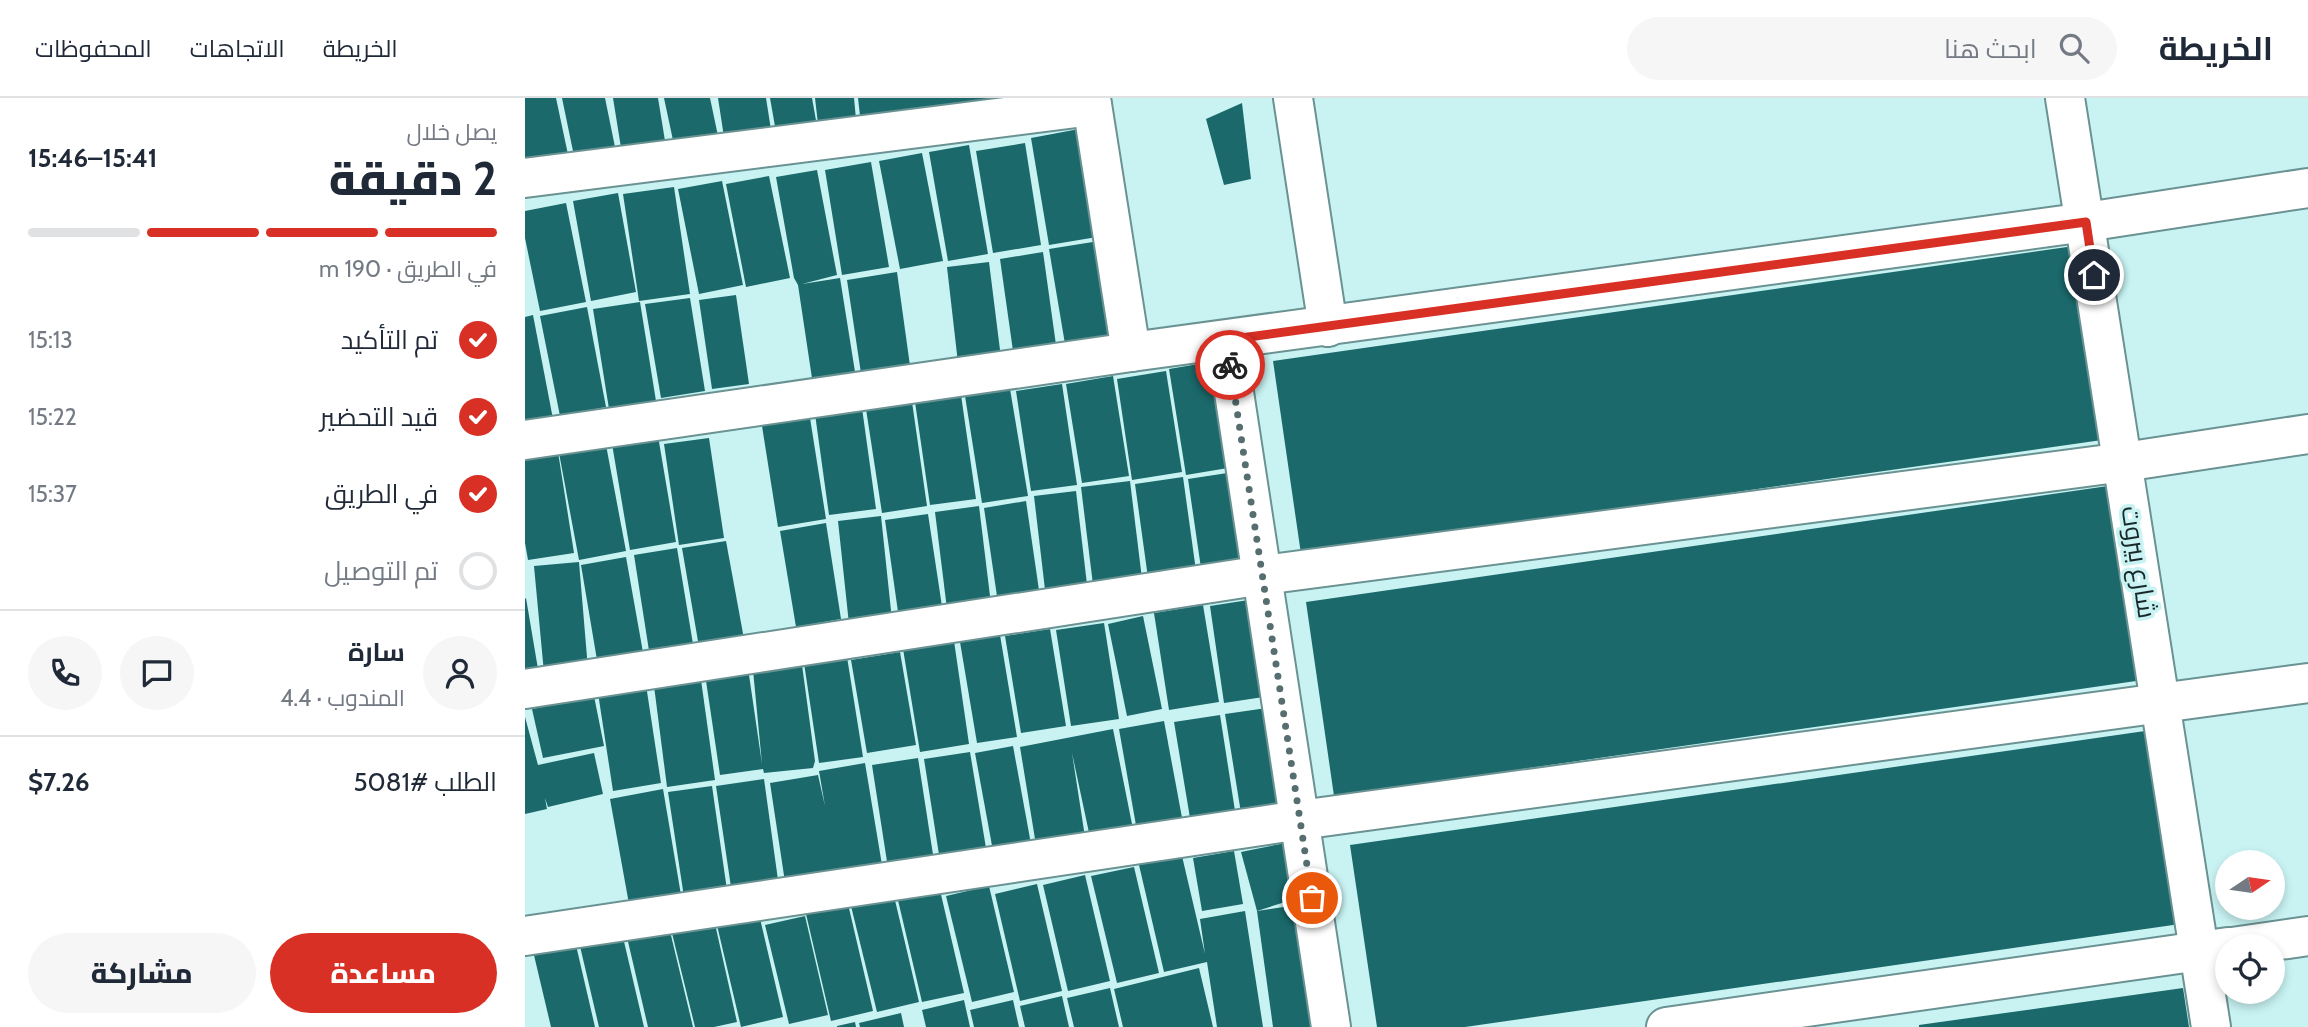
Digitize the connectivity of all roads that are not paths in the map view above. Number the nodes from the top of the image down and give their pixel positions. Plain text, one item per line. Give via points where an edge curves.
1 (1293, 98) edge
2 (2065, 98) edge
3 (1091, 102) edge
4 (525, 178) edge
5 (2308, 188) edge
6 (2086, 222) junction
7 (1328, 327) junction
8 (1226, 340) junction
9 (1131, 352) junction
10 (2308, 433) edge
11 (525, 440) edge
12 (2124, 462) junction
13 (1263, 575) junction
14 (2308, 683) edge
15 (525, 689) edge
16 (2160, 705) junction
17 (1300, 820) junction
18 (2215, 934) edge
19 (525, 936) edge
20 (2308, 936) edge
21 (2285, 939) edge
22 (2215, 950) edge
23 (2215, 988) edge
24 (1331, 1027) edge
25 (1666, 1027) edge
26 (2211, 1027) edge

1 - 7 street
2 - 6 street, شارع بيروت
3 - 4 street
3 - 9 street
5 - 6 street
6 - 7 street
6 - 12 street, شارع بيروت
7 - 8 street
8 - 9 street
8 - 13 street
9 - 11 street
10 - 12 street
12 - 13 street
12 - 16 street, شارع بيروت
13 - 15 street
13 - 17 street
14 - 16 street
16 - 17 street
16 - 18 street, شارع بيروت
17 - 19 street
17 - 24 street
20 - 21 street
22 - 25 street
23 - 26 street, شارع بيروت

